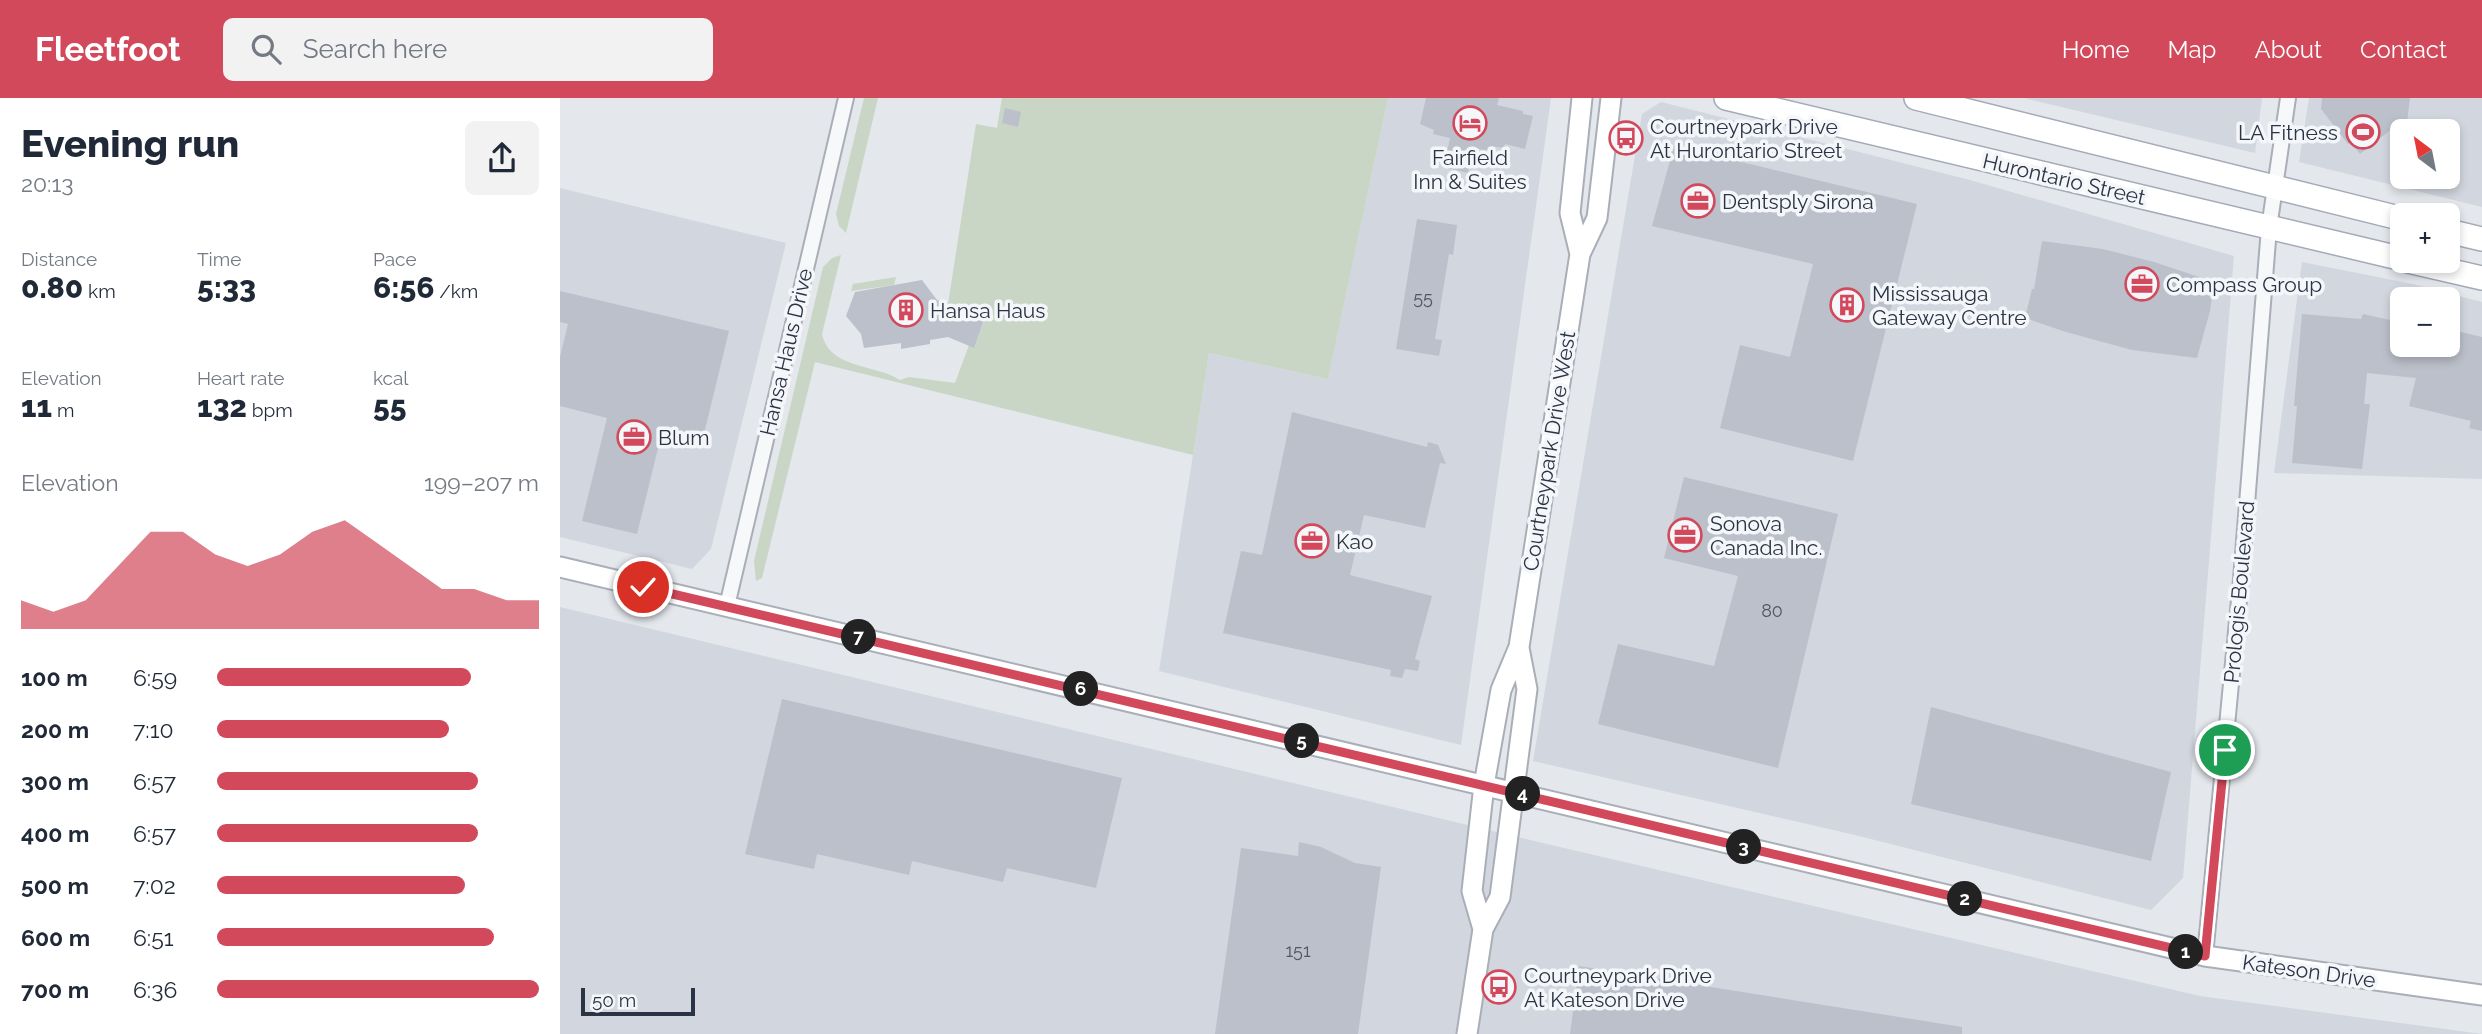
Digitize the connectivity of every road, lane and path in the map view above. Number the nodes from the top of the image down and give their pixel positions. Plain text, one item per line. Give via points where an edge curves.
1 (846, 98) edge
2 (1582, 98) edge
3 (1611, 98) edge
4 (1726, 98) edge
5 (1916, 98) edge
6 (2288, 98) edge
7 (2276, 187) junction
8 (2390, 216) edge
9 (2269, 228) junction
10 (2460, 234) edge
11 (2482, 239) edge
12 (1580, 254) junction
13 (2390, 257) edge
14 (2460, 273) edge
15 (2482, 278) edge
16 (560, 567) edge
17 (727, 606) junction
18 (1519, 647) junction
19 (1484, 785) junction
20 (1514, 792) junction
21 (1483, 929) junction
22 (2205, 956) junction
23 (2482, 995) edge
24 (1467, 1034) edge

1 - 17 street, Hansa Haus Drive
2 - 12 street, Courtneypark Drive West via 1570,213
3 - 12 street, Courtneypark Drive West via 1597,218
4 - 9 main road, Hurontario Street
5 - 7 main road, Hurontario Street
6 - 7 street, Prologis Boulevard
7 - 8 main road, Hurontario Street
7 - 9 street, Prologis Boulevard
9 - 13 main road, Hurontario Street
9 - 22 street, Prologis Boulevard
10 - 11 main road
12 - 18 street, Courtneypark Drive West
14 - 15 main road
16 - 17 street, Kateson Drive
17 - 19 street, Kateson Drive
18 - 19 street, Courtneypark Drive West via 1501,690
18 - 20 street, Courtneypark Drive West via 1527,689
19 - 20 street, Kateson Drive
19 - 21 street, Courtneypark Drive West via 1472,891
20 - 21 street, Courtneypark Drive West via 1500,897
20 - 22 street, Kateson Drive
21 - 24 street, Courtneypark Drive West
22 - 23 street, Kateson Drive

